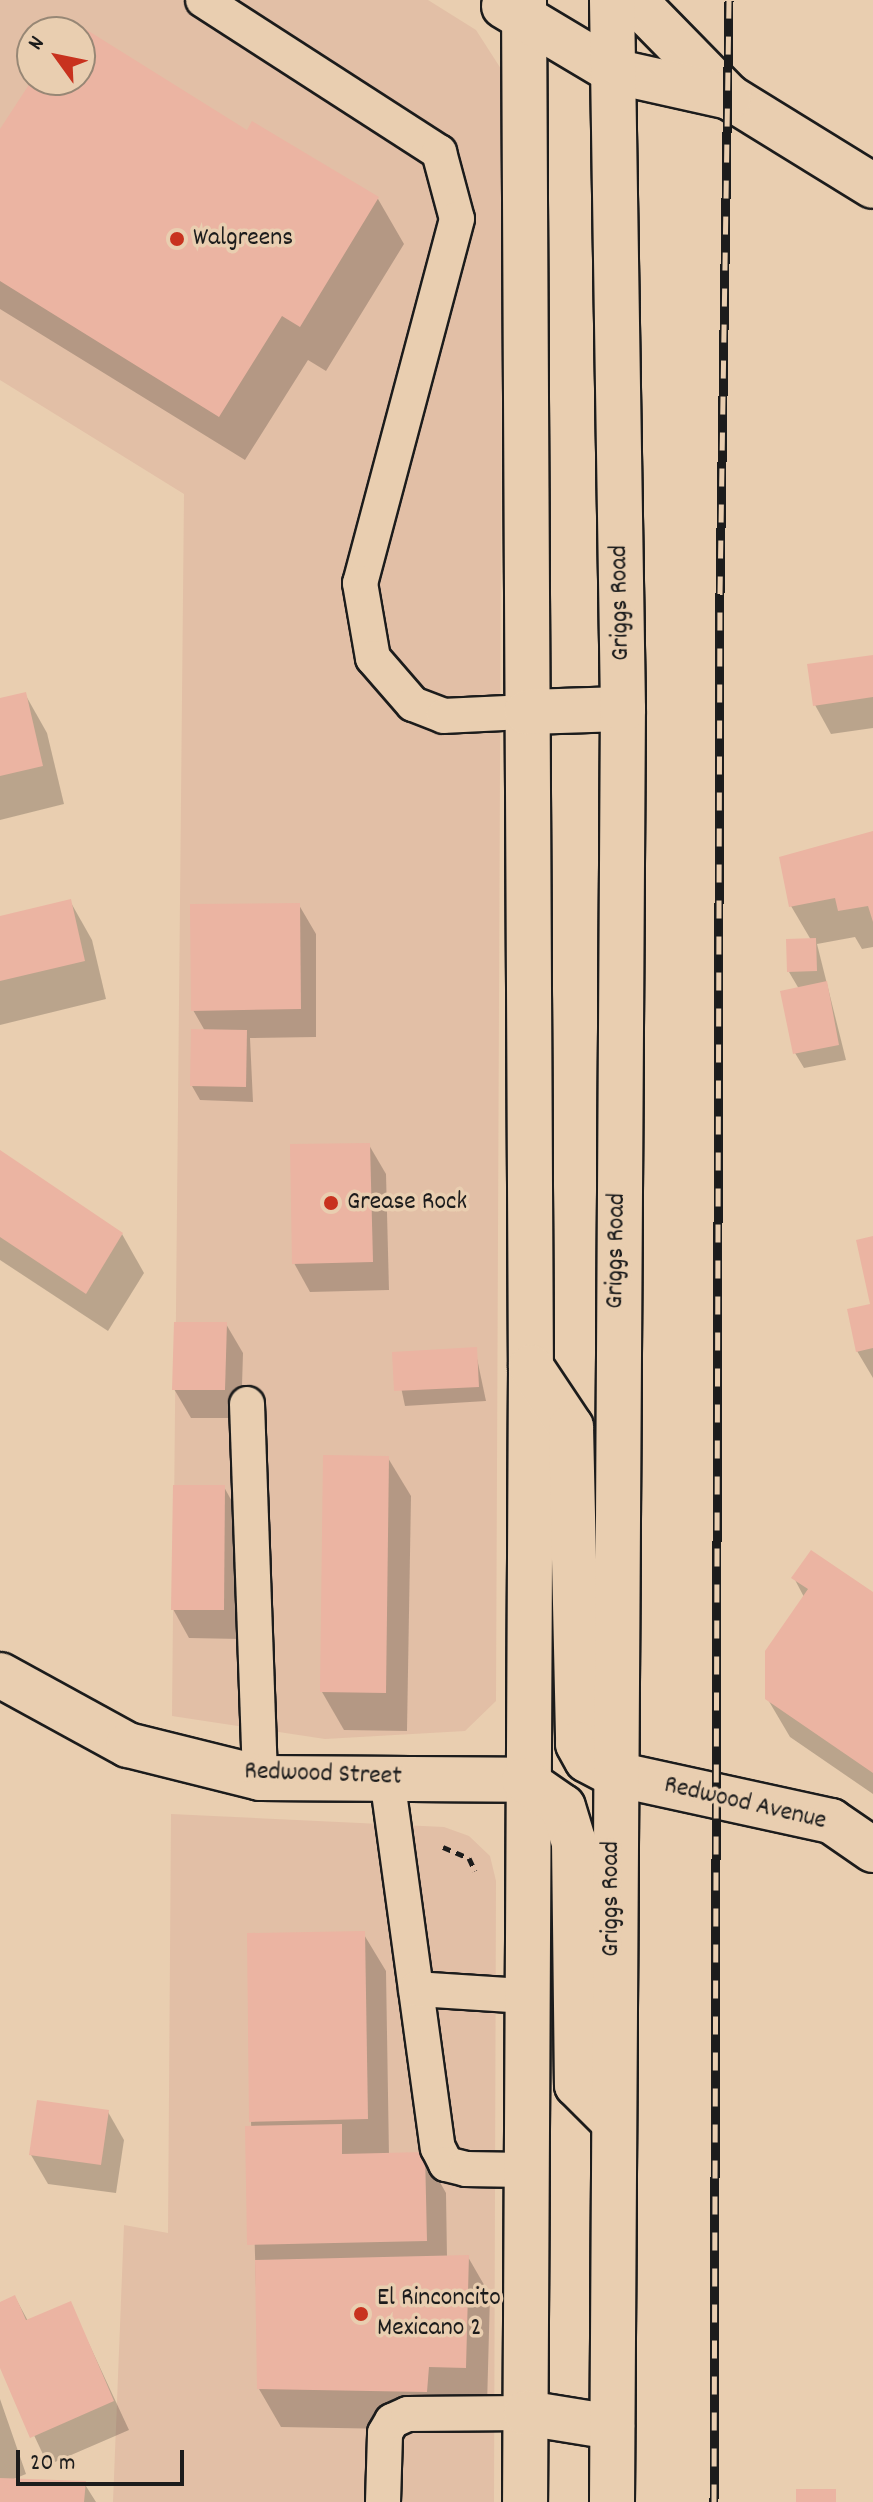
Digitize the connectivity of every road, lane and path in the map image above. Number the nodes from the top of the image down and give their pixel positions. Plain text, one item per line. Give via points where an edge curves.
1 (203, 0) edge
2 (612, 0) edge
3 (634, 0) edge
4 (514, 6) edge
5 (613, 71) junction
6 (729, 97) junction
7 (873, 186) edge
8 (623, 709) junction
9 (527, 712) junction
10 (531, 1367) junction
11 (247, 1404) dead end
12 (0, 1675) edge
13 (611, 1773) junction
14 (260, 1778) junction
15 (387, 1778) junction
16 (524, 1780) junction
17 (873, 1850) edge
18 (416, 1989) junction
19 (525, 1996) junction
20 (613, 2121) junction
21 (525, 2170) junction
22 (526, 2413) junction
23 (612, 2427) junction
24 (383, 2502) edge
25 (525, 2502) edge
26 (612, 2502) edge

1 - 9 lane via 439,152 457,219 360,583 373,658 413,704 444,716
2 - 5 main road, Griggs Road
3 - 6 main road
4 - 5 main road
4 - 9 main road
5 - 6 main road
5 - 8 main road, Griggs Road
6 - 7 main road
8 - 9 main road
8 - 13 main road, Griggs Road
9 - 10 main road
10 - 13 main road via 571,1427 578,1744 587,1760
10 - 16 main road
11 - 14 lane
12 - 14 main road, Redwood Street via 128,1745
13 - 17 main road, Redwood Avenue via 831,1821
13 - 20 main road, Griggs Road
14 - 15 main road, Redwood Street
15 - 16 main road, Redwood Street
15 - 18 lane
16 - 19 main road
16 - 20 main road via 563,1807 574,1842 577,2085
18 - 19 lane
18 - 21 lane via 446,2164
19 - 21 main road
20 - 23 main road, Griggs Road
21 - 22 main road
22 - 23 main road
22 - 24 lane via 408,2414 392,2421 385,2433
22 - 25 main road
23 - 26 main road, Griggs Road

